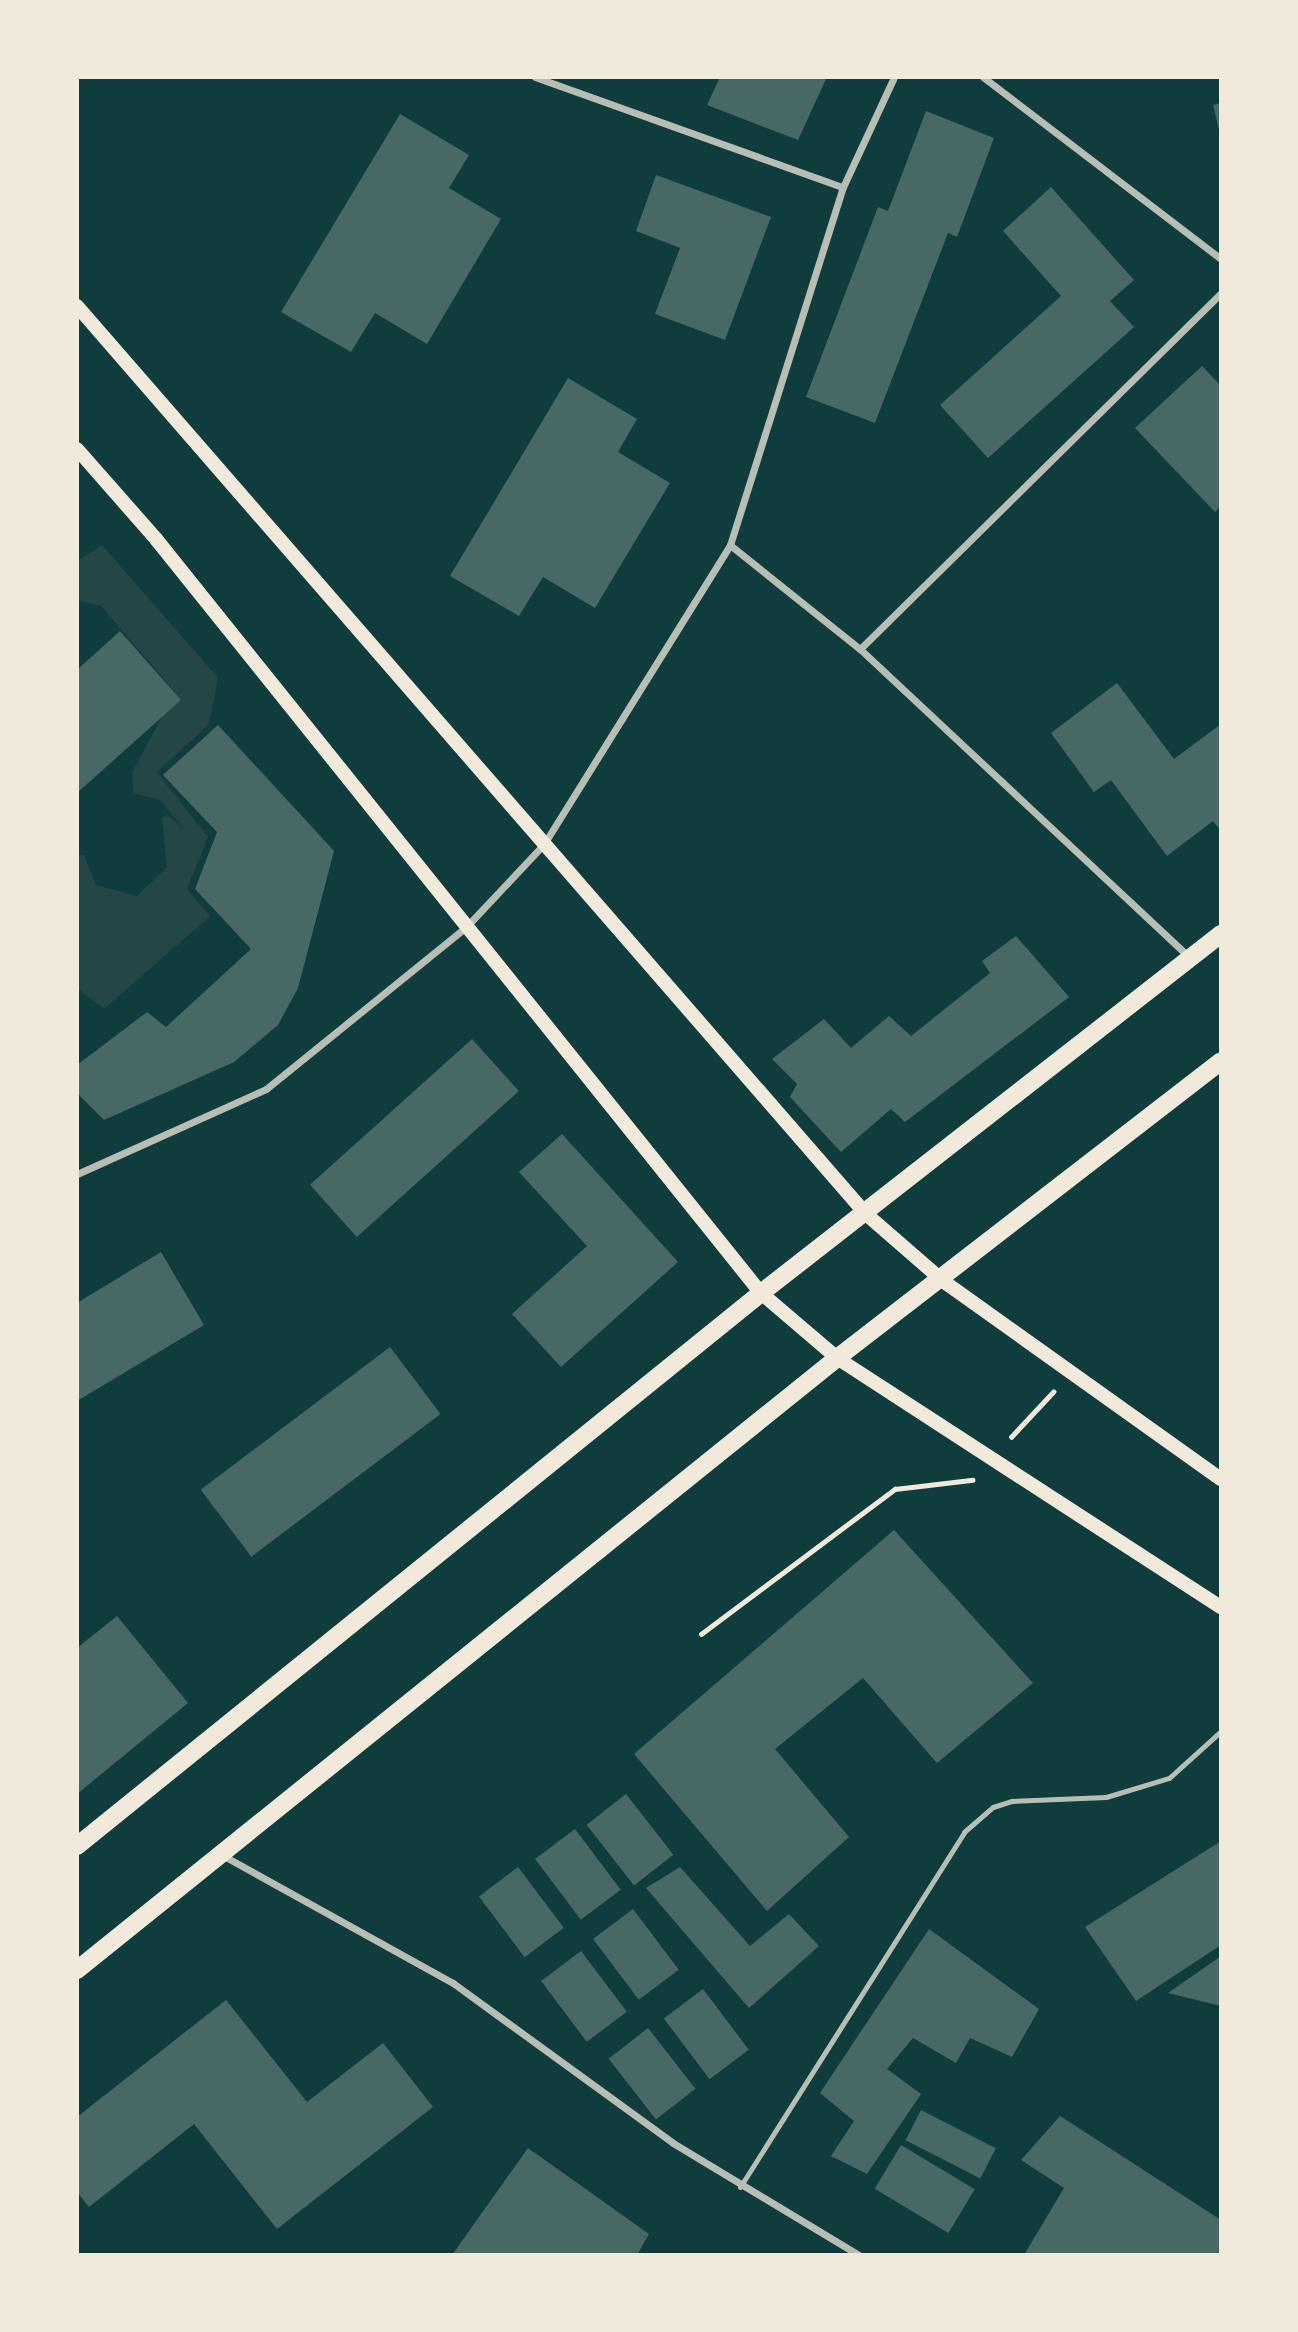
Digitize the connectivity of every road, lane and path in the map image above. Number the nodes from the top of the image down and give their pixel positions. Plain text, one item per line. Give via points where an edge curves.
1 (535, 77) edge
2 (894, 77) edge
3 (983, 77) edge
4 (843, 187) junction
5 (1221, 260) edge
6 (1221, 293) edge
7 (77, 306) edge
8 (77, 449) edge
9 (730, 545) junction
10 (860, 649) junction
11 (544, 844) junction
12 (467, 926) junction
13 (1221, 934) edge
14 (1190, 958) junction
15 (1221, 1060) edge
16 (77, 1174) edge
17 (866, 1214) junction
18 (943, 1282) junction
19 (761, 1293) junction
20 (837, 1358) junction
21 (1070, 1373) junction
22 (992, 1458) junction
23 (1221, 1479) edge
24 (1221, 1607) edge
25 (701, 1634) dead end
26 (1221, 1731) edge
27 (77, 1846) edge
28 (222, 1855) junction
29 (77, 1970) edge
30 (740, 2187) junction
31 (859, 2255) edge

1 - 4 street
2 - 4 street
3 - 5 street
4 - 9 street
6 - 10 street
7 - 11 main road
8 - 12 main road
9 - 10 street
9 - 11 street
10 - 14 street
11 - 12 street
11 - 17 main road
12 - 16 street via 266,1089
12 - 19 main road
13 - 14 main road
14 - 17 main road
15 - 18 main road
17 - 18 main road
17 - 19 main road
18 - 20 main road
18 - 21 main road
19 - 20 main road
19 - 27 main road
20 - 22 main road
20 - 28 main road
21 - 22 path
21 - 23 main road
22 - 24 main road
22 - 25 path via 971,1481 895,1489
26 - 30 lane via 1169,1779 1105,1797 1012,1801 993,1807 964,1832
28 - 29 main road
28 - 30 street via 453,1983
30 - 31 street

